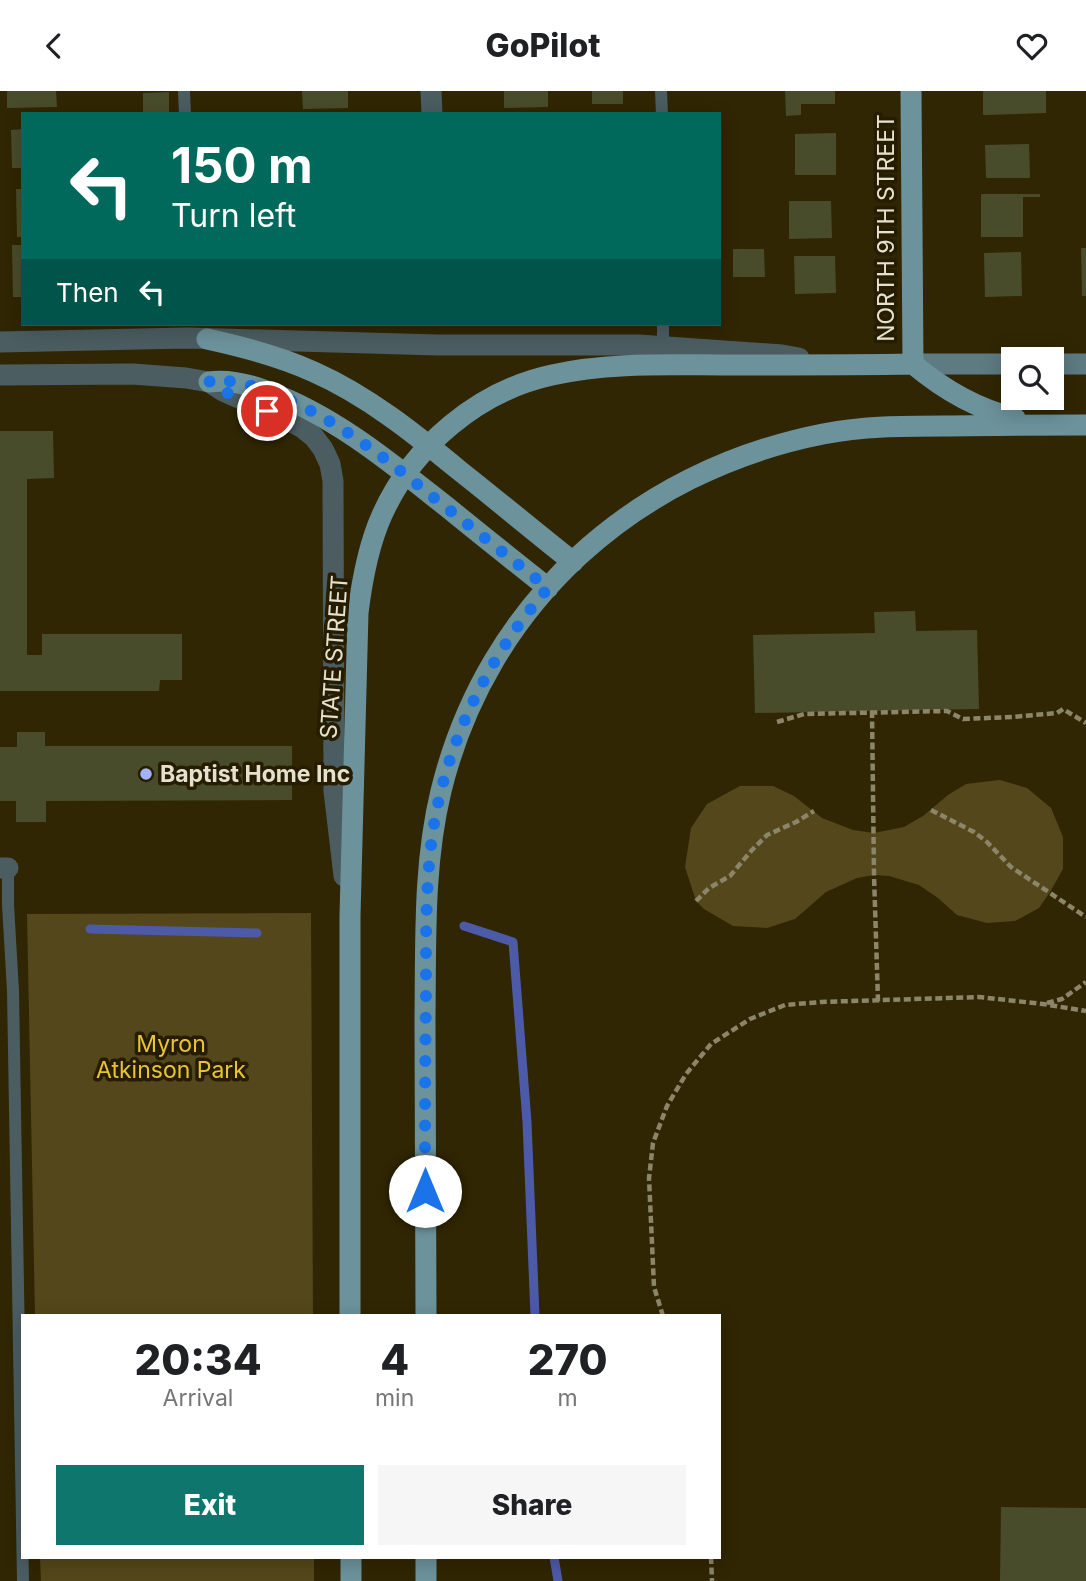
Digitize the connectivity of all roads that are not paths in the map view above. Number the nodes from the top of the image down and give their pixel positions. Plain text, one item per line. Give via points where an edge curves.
1 (184, 91) edge
2 (431, 91) edge
3 (662, 91) edge
4 (911, 91) edge
5 (185, 112) edge
6 (432, 112) edge
7 (662, 112) edge
8 (663, 326) edge
9 (193, 334) edge
10 (438, 334) edge
11 (0, 342) edge
12 (663, 356) junction
13 (913, 364) junction
14 (1001, 364) edge
15 (1064, 364) edge
16 (1086, 364) edge
17 (0, 375) edge
18 (209, 381) junction
19 (1055, 425) junction
20 (1086, 425) edge
21 (429, 446) junction
22 (406, 474) junction
23 (573, 562) junction
24 (548, 588) junction
25 (4, 868) edge
26 (349, 916) junction
27 (350, 1314) edge
28 (426, 1314) edge
29 (21, 1463) edge
30 (23, 1559) edge
31 (351, 1559) edge
32 (426, 1559) edge
33 (23, 1581) edge
34 (351, 1581) edge
35 (426, 1581) edge

1 - 5 lane
2 - 6 street
3 - 7 lane
4 - 13 main road, NORTH 9TH STREET
8 - 12 lane
9 - 10 street
9 - 11 street
9 - 21 main road via 266,353 317,373 372,404
10 - 12 street
12 - 13 main road, STATE STREET via 825,365
12 - 21 main road, STATE STREET via 527,382 480,404
13 - 14 main road
13 - 19 main road via 976,406
15 - 16 main road
17 - 18 street via 133,374
18 - 22 main road via 241,383 296,403 351,434
18 - 26 street via 303,428 330,464 334,499 334,791
19 - 20 main road
19 - 23 main road via 899,426 826,433 769,447 656,496
21 - 22 main road, STATE STREET
21 - 23 main road
22 - 24 main road
22 - 26 main road, STATE STREET via 382,515 361,586
23 - 24 main road
24 - 28 main road via 514,629 479,690 451,755 434,824 427,902
25 - 29 lane via 13,991
26 - 27 main road, STATE STREET
30 - 33 lane
31 - 34 main road
32 - 35 main road

